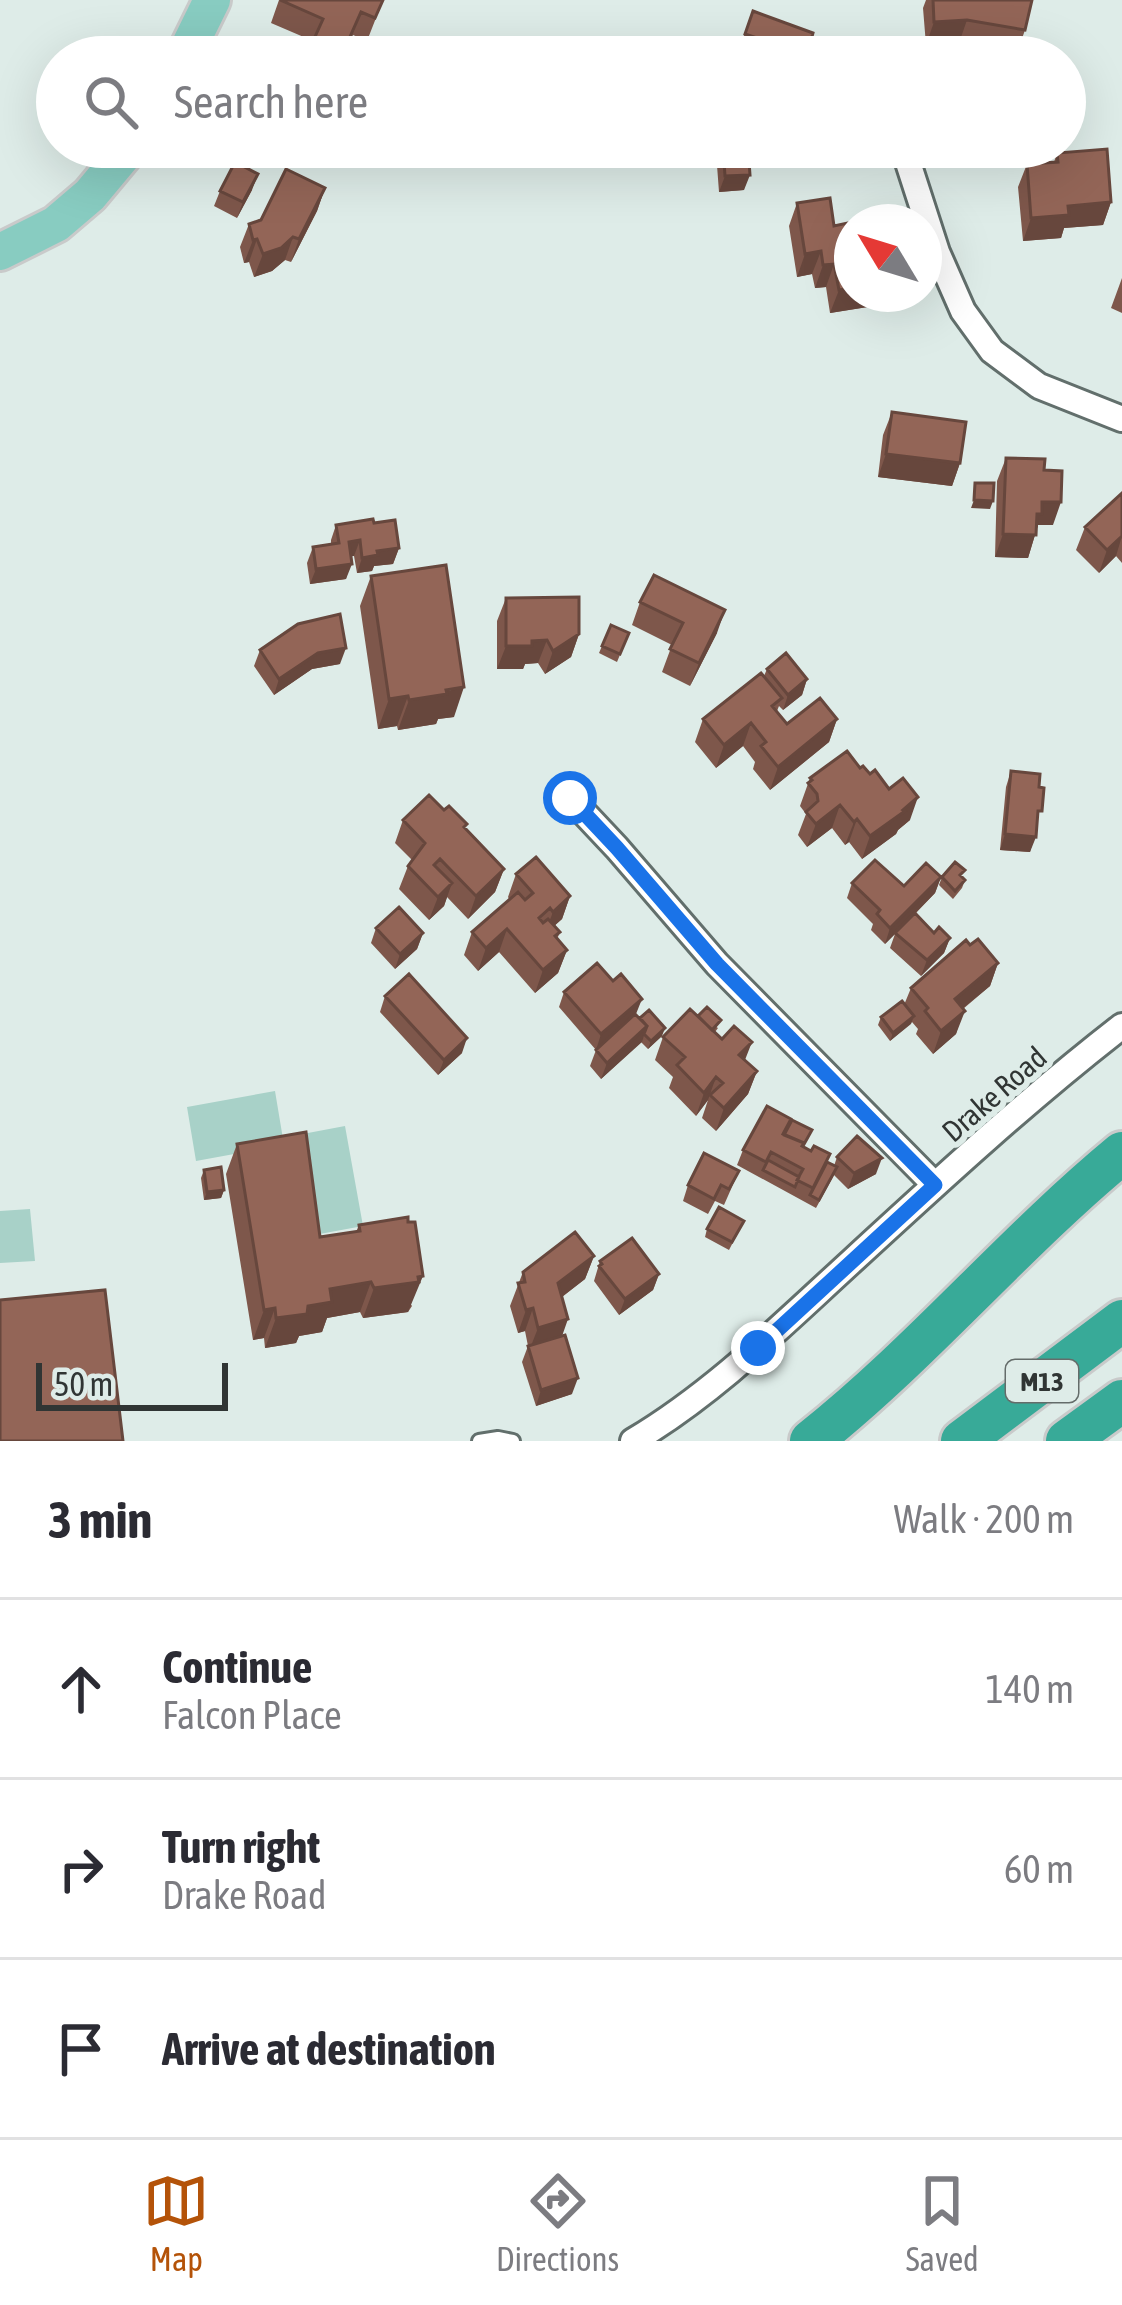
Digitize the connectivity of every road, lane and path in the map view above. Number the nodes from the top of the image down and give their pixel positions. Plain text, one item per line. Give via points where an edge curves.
1 (212, 0) edge
2 (194, 36) edge
3 (113, 168) edge
4 (911, 168) edge
5 (0, 252) edge
6 (1122, 419) edge
7 (570, 798) dead end
8 (1122, 1026) edge
9 (1122, 1153) edge
10 (935, 1185) junction
11 (1122, 1321) edge
12 (1122, 1401) edge
13 (479, 1441) edge
14 (512, 1441) edge
15 (633, 1441) edge
16 (811, 1441) edge
17 (962, 1441) edge
18 (1067, 1441) edge

1 - 2 main road
3 - 5 main road via 56,224
4 - 6 street via 963,311 992,351 1039,386
7 - 10 street via 717,964
8 - 10 street, Drake Road
9 - 16 highway
10 - 15 street, Drake Road via 758,1348
11 - 17 highway, M13
12 - 18 highway, M13
13 - 14 lane

